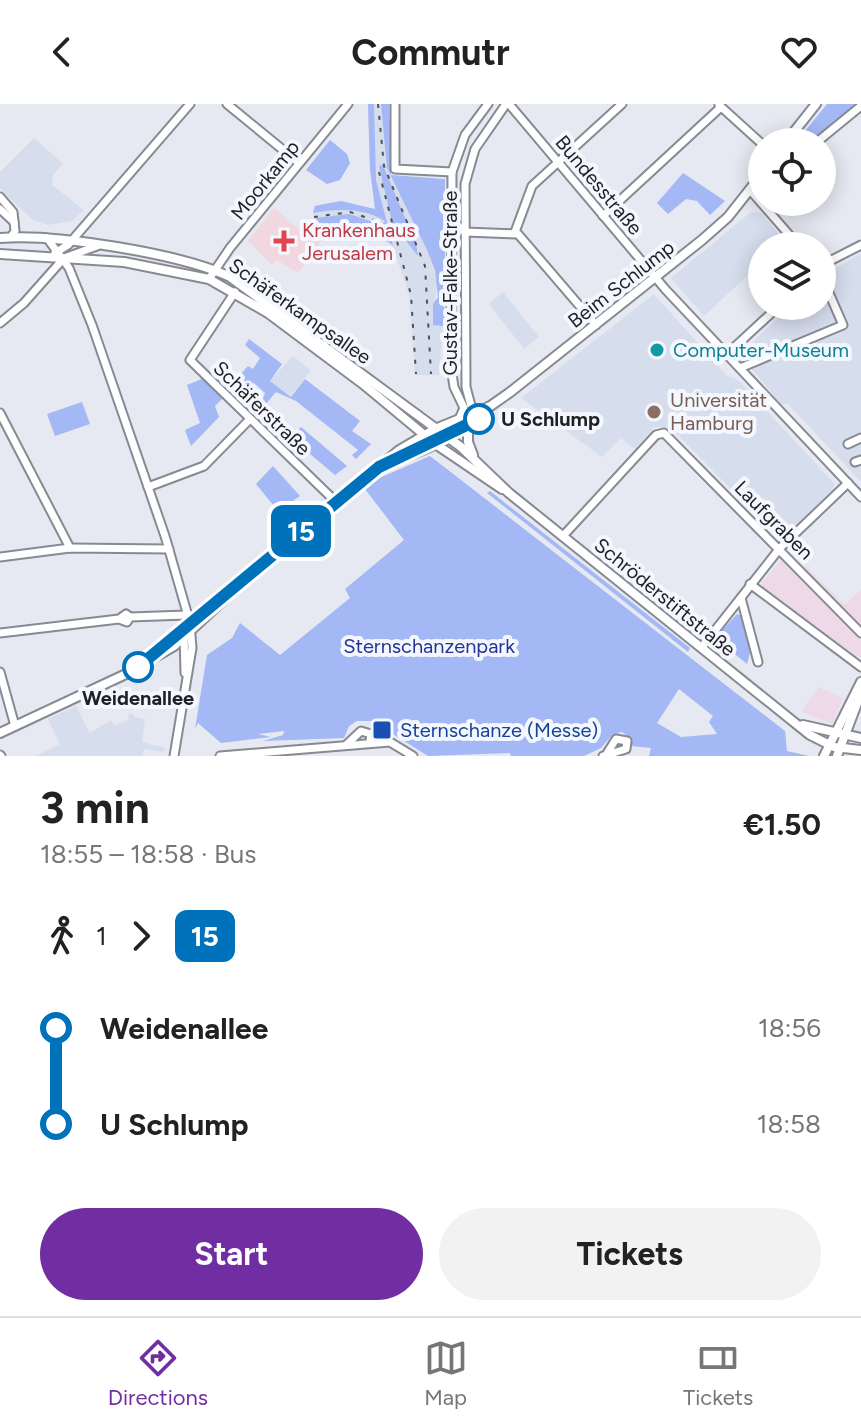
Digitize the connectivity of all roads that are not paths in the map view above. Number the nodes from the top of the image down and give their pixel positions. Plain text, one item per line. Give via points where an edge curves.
1 (190, 104) edge
2 (227, 104) edge
3 (348, 104) edge
4 (395, 104) edge
5 (488, 104) edge
6 (508, 104) edge
7 (622, 104) edge
8 (816, 104) edge
9 (720, 106) edge
10 (858, 109) edge
11 (797, 128) edge
12 (834, 128) edge
13 (748, 131) edge
14 (299, 163) junction
15 (558, 163) junction
16 (452, 172) junction
17 (748, 192) edge
18 (0, 197) edge
19 (0, 209) edge
20 (603, 216) junction
21 (773, 216) edge
22 (15, 224) junction
23 (450, 226) junction
24 (465, 232) junction
25 (515, 232) junction
26 (787, 232) edge
27 (11, 237) junction
28 (0, 238) edge
29 (47, 238) junction
30 (71, 242) junction
31 (861, 245) edge
32 (97, 246) junction
33 (0, 254) edge
34 (61, 255) junction
35 (836, 256) edge
36 (215, 270) junction
37 (655, 277) junction
38 (209, 279) junction
39 (232, 296) junction
40 (836, 309) edge
41 (764, 320) edge
42 (0, 323) edge
43 (596, 325) junction
44 (727, 354) junction
45 (740, 368) junction
46 (489, 407) junction
47 (474, 411) junction
48 (0, 413) edge
49 (460, 417) junction
50 (250, 419) junction
51 (470, 424) junction
52 (435, 429) junction
53 (423, 435) junction
54 (447, 437) junction
55 (861, 438) edge
56 (434, 443) junction
57 (848, 444) dead end
58 (477, 461) junction
59 (386, 463) junction
60 (848, 483) junction
61 (148, 487) junction
62 (509, 493) junction
63 (861, 497) edge
64 (336, 502) junction
65 (563, 536) junction
66 (70, 548) junction
67 (780, 548) junction
68 (169, 549) junction
69 (0, 557) edge
70 (750, 584) junction
71 (234, 589) junction
72 (741, 598) junction
73 (200, 624) junction
74 (187, 627) junction
75 (0, 633) edge
76 (861, 633) edge
77 (702, 647) junction
78 (192, 648) junction
79 (758, 662) dead end
80 (861, 667) edge
81 (0, 672) edge
82 (186, 681) junction
83 (861, 682) edge
84 (861, 693) edge
85 (802, 725) junction
86 (15, 726) junction
87 (0, 733) edge
88 (840, 735) junction
89 (861, 738) edge
90 (370, 742) junction
91 (346, 745) junction
92 (829, 745) junction
93 (861, 750) edge
94 (838, 752) edge
95 (174, 756) edge
96 (220, 756) edge
97 (413, 756) edge
98 (824, 756) edge

1 - 30 street
2 - 14 street
3 - 14 street, Moorkamp
4 - 16 street via 395,169
5 - 16 street, Gustav-Falke-Straße via 465,135
6 - 15 street, Bundesstraße
6 - 24 street, Gustav-Falke-Straße via 479,141 468,166
7 - 15 street
8 - 11 main road
9 - 13 street
9 - 20 street
10 - 12 street
14 - 36 street, Moorkamp
15 - 20 street, Bundesstraße
15 - 25 street via 532,186
16 - 23 street, Gustav-Falke-Straße
17 - 37 main road, Beim Schlump via 721,223
18 - 22 street via 13,212
19 - 22 street
20 - 37 street, Bundesstraße
21 - 26 street
22 - 27 street
23 - 24 street
23 - 49 street, Gustav-Falke-Straße via 451,367 464,408
24 - 25 street
24 - 47 street, Gustav-Falke-Straße via 466,387
25 - 43 street
27 - 28 main road, Schäferkampsallee
27 - 29 main road, Schäferkampsallee
29 - 30 main road, Schäferkampsallee
29 - 34 street
30 - 32 main road, Schäferkampsallee
30 - 34 street
31 - 35 street
32 - 34 street
32 - 36 main road, Schäferkampsallee
33 - 34 main road, Schäferkampsallee
34 - 38 main road, Schäferkampsallee via 149,265
34 - 42 street via 24,303
34 - 61 street via 92,325
36 - 38 street, Moorkamp
36 - 52 main road, Schäferkampsallee via 258,296
37 - 43 main road, Beim Schlump
37 - 44 street, Bundesstraße
38 - 39 main road, Schäferkampsallee
39 - 50 street, Schäferstraße via 190,360
39 - 53 main road, Schäferkampsallee via 363,384
40 - 45 street via 843,325
41 - 44 street
43 - 46 main road, Beim Schlump
44 - 45 street, Bundesstraße
45 - 60 street, Bundesstraße
46 - 47 main road, Beim Schlump
46 - 51 main road, Beim Schlump
47 - 49 main road, Beim Schlump
47 - 51 street, Gustav-Falke-Straße
48 - 66 street
49 - 52 main road, Beim Schlump
50 - 61 street via 204,466
50 - 64 street, Schäferstraße
51 - 54 main road, Beim Schlump
51 - 58 main road via 468,442
52 - 53 main road, Beim Schlump
52 - 54 main road, Schäferkampsallee
53 - 56 main road, Schäferkampsallee
53 - 59 main road, Beim Schlump
54 - 56 main road, Beim Schlump
54 - 58 main road, Schröderstiftstraße
55 - 57 street
56 - 59 main road, Beim Schlump
56 - 62 main road, Schröderstiftstraße
58 - 62 main road, Schröderstiftstraße
59 - 64 main road
60 - 63 street, Bundesstraße
60 - 67 street
61 - 68 street
62 - 65 main road, Schröderstiftstraße
64 - 71 main road
65 - 67 street, Laufgraben via 662,432
65 - 77 main road, Schröderstiftstraße
66 - 68 street
66 - 69 street
67 - 70 street
67 - 76 street, Laufgraben
68 - 74 street
70 - 72 street
70 - 80 street
71 - 73 main road
71 - 74 main road
72 - 77 street
72 - 79 street
73 - 74 main road
73 - 78 street
74 - 75 street via 130,617 127,622
74 - 78 street
74 - 82 street
74 - 86 main road via 145,663
77 - 85 main road, Schröderstiftstraße
78 - 82 street
81 - 86 street
82 - 95 street
83 - 88 main road
84 - 88 main road
85 - 88 main road, Schröderstiftstraße
85 - 92 main road, Schröderstiftstraße
86 - 87 main road
88 - 89 main road, Schröderstiftstraße
88 - 92 main road
88 - 94 main road
90 - 91 street
90 - 91 street via 371,734 361,731
90 - 97 street via 390,742
91 - 96 street
92 - 94 main road
92 - 98 main road
93 - 94 main road

